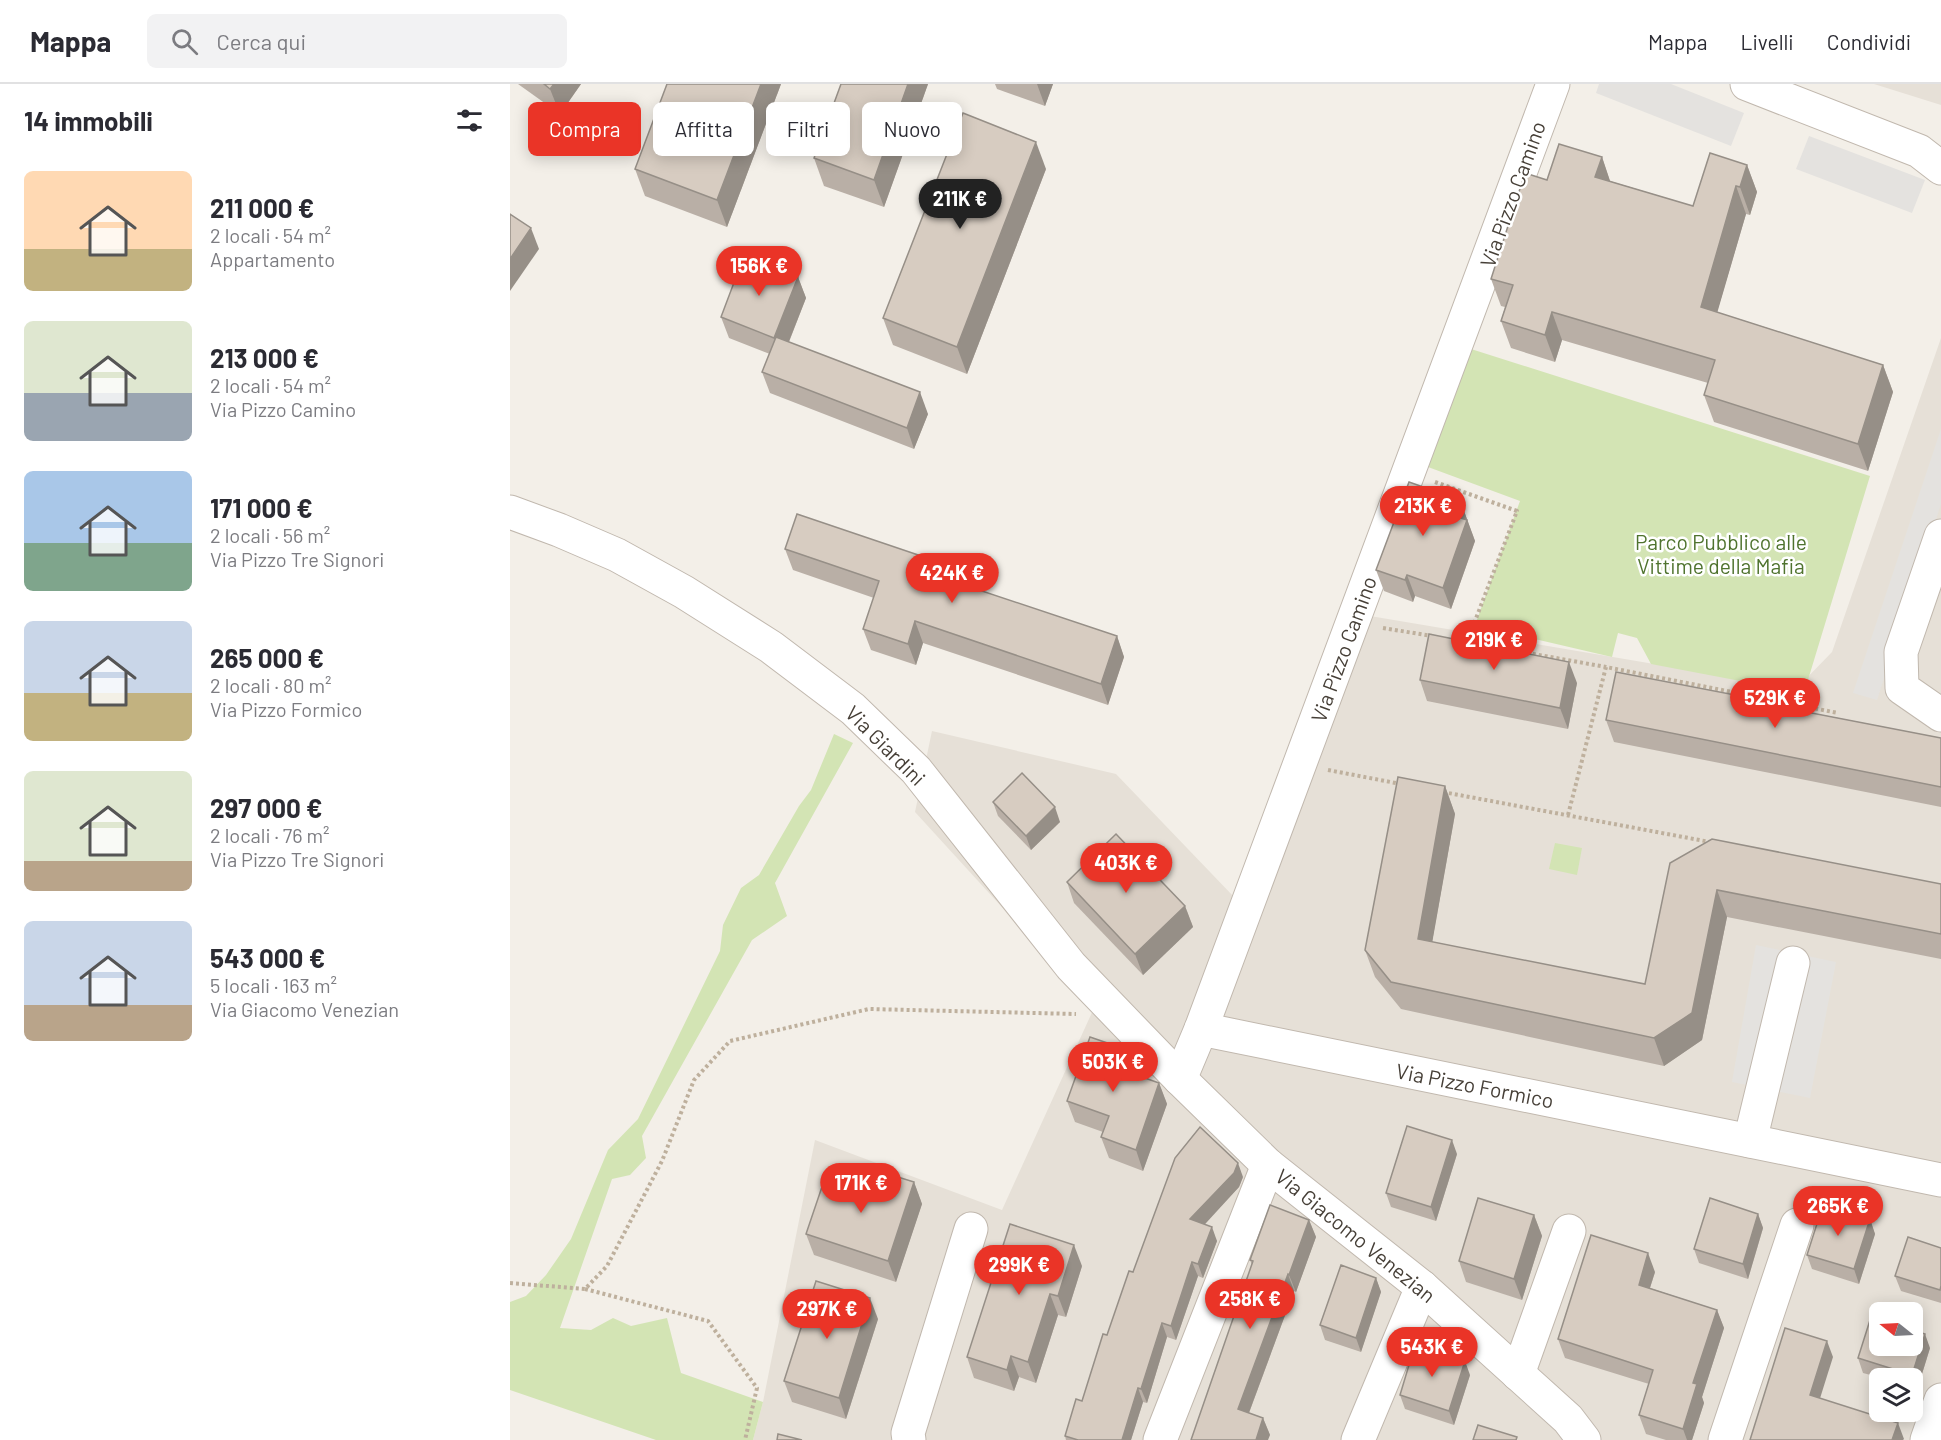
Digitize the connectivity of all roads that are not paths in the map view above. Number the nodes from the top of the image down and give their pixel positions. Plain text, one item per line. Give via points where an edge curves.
1 (1553, 84) edge
2 (1747, 84) edge
3 (1934, 157) edge
4 (510, 512) edge
5 (1941, 536) edge
6 (1941, 715) edge
7 (1793, 963) dead end
8 (1201, 1029) junction
9 (1180, 1079) junction
10 (1750, 1141) junction
11 (1268, 1165) junction
12 (1941, 1180) edge
13 (1797, 1225) dead end
14 (971, 1228) dead end
15 (1569, 1231) dead end
16 (1422, 1287) junction
17 (1518, 1374) junction
18 (1941, 1400) edge
19 (909, 1440) edge
20 (1160, 1440) edge
21 (1358, 1440) edge
22 (1584, 1440) edge
23 (1725, 1440) edge
24 (1928, 1440) edge

1 - 8 street, Via Pizzo Camino
2 - 3 street
4 - 9 street, Via Giardini via 617,555 684,592 771,647 853,709 916,770 1071,966
5 - 6 street via 1901,652 1902,688
7 - 10 street
8 - 9 street, Via Pizzo Camino
8 - 10 street, Via Pizzo Formico
9 - 11 street, Via Giacomo Venezian
10 - 12 street, Via Pizzo Formico
11 - 16 street, Via Giacomo Venezian
11 - 20 street
13 - 23 street
14 - 19 street
15 - 17 street
16 - 17 street, Via Giacomo Venezian
16 - 21 street
17 - 22 street, Via Giacomo Venezian via 1568,1419
18 - 24 street

